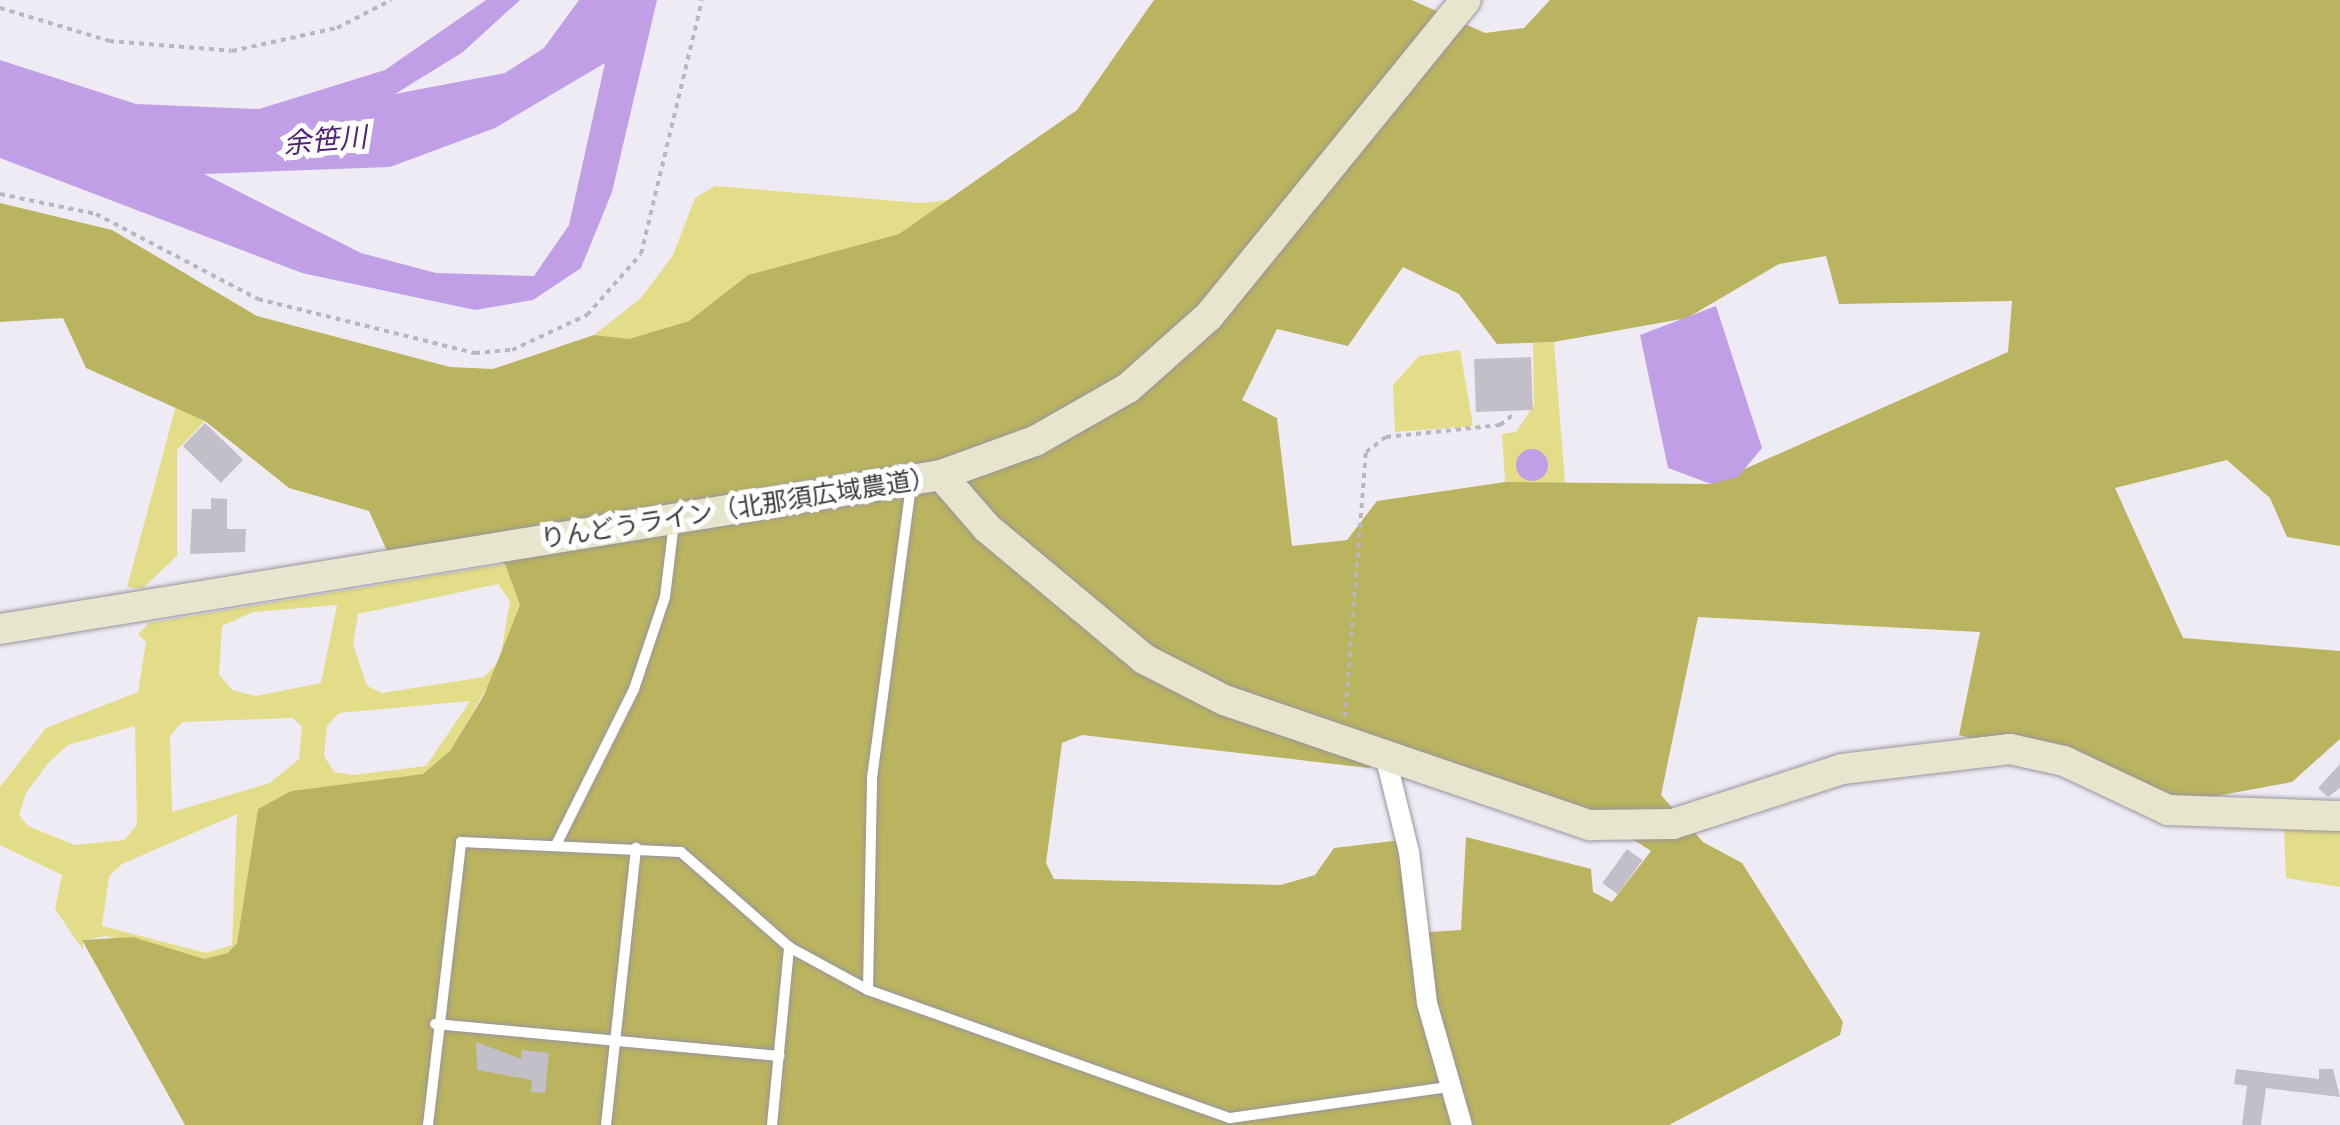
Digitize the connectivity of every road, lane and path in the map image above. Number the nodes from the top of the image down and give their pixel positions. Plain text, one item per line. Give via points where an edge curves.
1 (392, 0) edge
2 (702, 0) edge
3 (1466, 0) edge
4 (0, 8) edge
5 (0, 194) edge
6 (1514, 414) dead end
7 (926, 478) junction
8 (674, 518) junction
9 (0, 629) edge
10 (1343, 741) junction
11 (1384, 755) junction
12 (2340, 816) edge
13 (558, 843) junction
14 (636, 848) junction
15 (789, 947) junction
16 (868, 990) junction
17 (435, 1024) junction
18 (616, 1043) junction
19 (780, 1056) junction
20 (1447, 1088) junction
21 (428, 1125) edge
22 (606, 1125) edge
23 (772, 1125) edge
24 (1462, 1125) edge

1 - 4 path via 336,28 232,51 109,41
2 - 5 path via 641,254 586,316 512,350 476,353 258,298 96,214
3 - 7 street, りんどうライン（北那須広域農道） via 1254,264 1163,360 1089,413
6 - 10 path via 1500,425 1386,437 1366,452
7 - 8 street, りんどうライン（北那須広域農道）
7 - 10 street via 1144,660 1224,700
7 - 16 lane via 872,778
8 - 9 street, りんどうライン（北那須広域農道）
8 - 13 lane via 665,597 634,690
10 - 11 street
11 - 12 street via 1608,828 1674,824 1870,763 2010,749 2064,761 2168,810
11 - 20 street
13 - 14 lane
13 - 17 lane via 461,842
14 - 15 lane via 690,858
14 - 18 lane
15 - 16 lane
15 - 19 lane
16 - 20 lane via 1230,1118
17 - 18 lane
17 - 21 lane
18 - 19 lane
18 - 22 lane
19 - 23 lane
20 - 24 street

